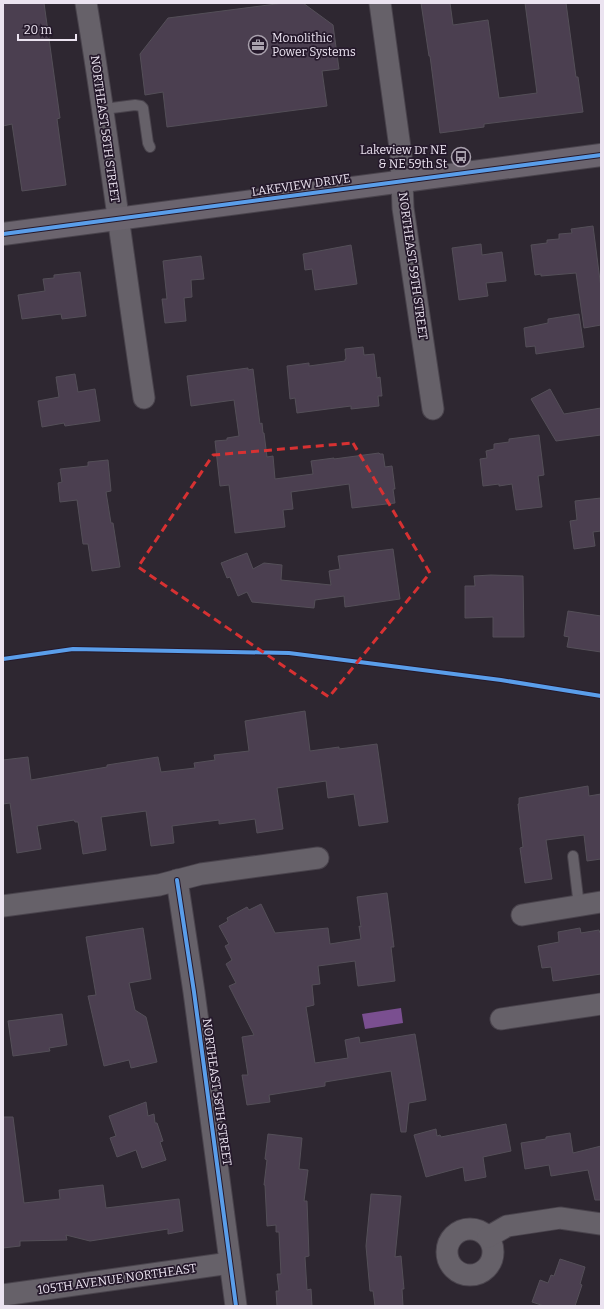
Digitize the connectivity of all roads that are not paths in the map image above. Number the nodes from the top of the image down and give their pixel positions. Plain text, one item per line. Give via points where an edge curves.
1 (86, 3) edge
2 (380, 3) edge
3 (104, 109) junction
4 (150, 147) dead end
5 (601, 155) edge
6 (402, 181) junction
7 (118, 219) junction
8 (3, 234) edge
9 (144, 398) dead end
10 (433, 409) dead end
11 (573, 856) dead end
12 (318, 858) dead end
13 (177, 880) junction
14 (601, 902) edge
15 (3, 906) edge
16 (579, 906) junction
17 (522, 915) dead end
18 (601, 1004) edge
19 (501, 1019) dead end
20 (601, 1224) edge
21 (488, 1238) dead end
22 (230, 1263) junction
23 (3, 1295) edge
24 (236, 1306) edge

1 - 3 street, NORTHEAST 58TH STREET
2 - 6 street, NORTHEAST 59TH STREET via 401,155
3 - 4 lane via 141,106
3 - 7 street, NORTHEAST 58TH STREET
5 - 6 street, LAKEVIEW DRIVE
6 - 7 street, LAKEVIEW DRIVE
6 - 10 street, NORTHEAST 59TH STREET
7 - 8 street, LAKEVIEW DRIVE
7 - 9 street, NORTHEAST 58TH STREET
11 - 16 lane
12 - 13 street via 201,874
13 - 15 street via 146,887
13 - 22 street, NORTHEAST 58TH STREET
14 - 16 street
16 - 17 street
18 - 19 street
20 - 21 street via 560,1218 507,1226
22 - 23 street, 105TH AVENUE NORTHEAST
22 - 24 street, NORTHEAST 58TH STREET

